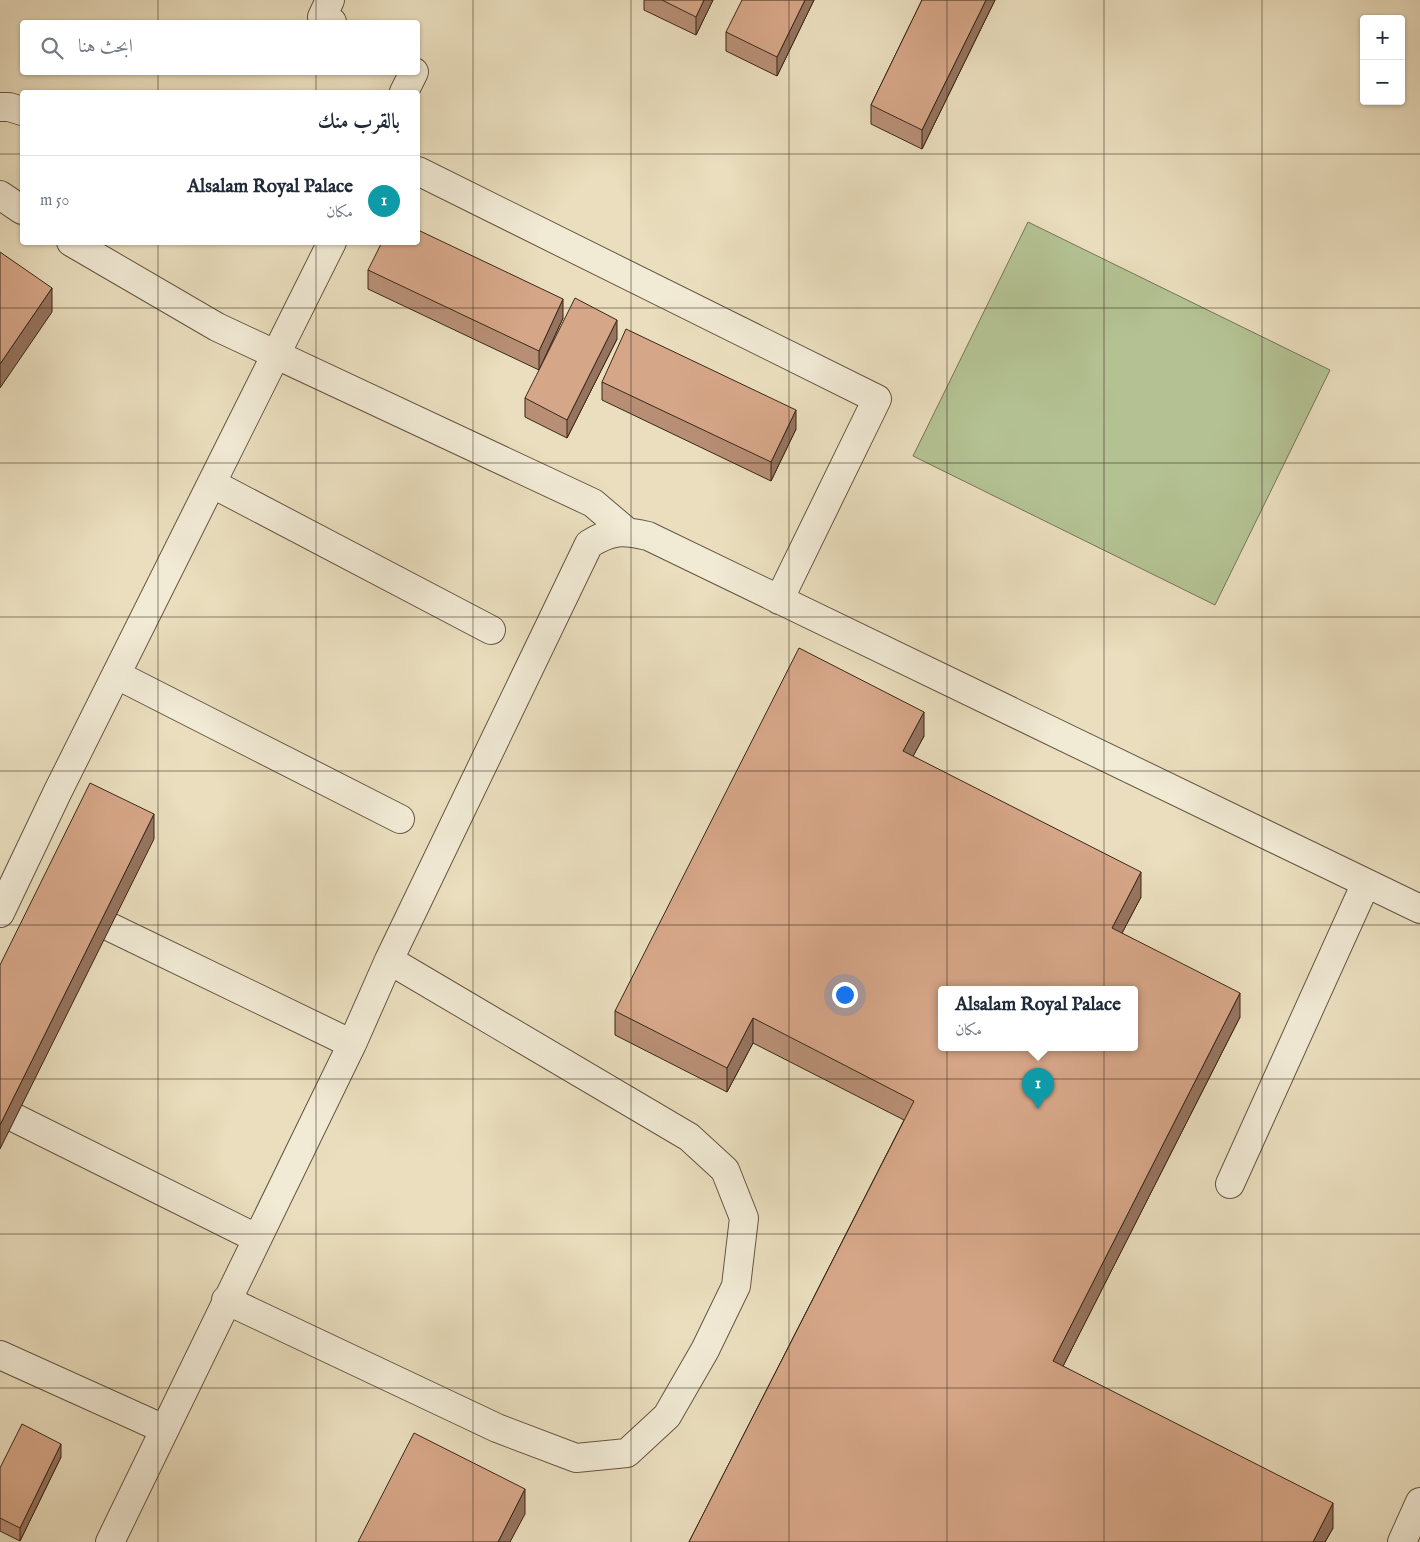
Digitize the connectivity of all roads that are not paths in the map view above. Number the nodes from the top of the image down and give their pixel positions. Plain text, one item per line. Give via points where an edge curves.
1 (330, 0) edge
2 (328, 20) edge
3 (412, 75) edge
4 (405, 90) edge
5 (0, 107) edge
6 (20, 110) edge
7 (420, 172) edge
8 (0, 194) edge
9 (20, 209) edge
10 (75, 245) edge
11 (331, 245) edge
12 (278, 355) junction
13 (213, 484) junction
14 (626, 531) junction
15 (779, 600) junction
16 (491, 630) dead end
17 (117, 674) junction
18 (400, 819) dead end
19 (18, 880) edge
20 (1366, 883) junction
21 (1420, 909) edge
22 (0, 912) edge
23 (110, 928) edge
24 (389, 960) junction
25 (352, 1044) junction
26 (15, 1118) edge
27 (1230, 1184) dead end
28 (256, 1238) junction
29 (226, 1300) junction
30 (0, 1355) edge
31 (164, 1429) junction
32 (1420, 1502) edge
33 (110, 1542) edge
34 (1402, 1542) edge

1 - 2 lane via 322,17
3 - 4 lane
5 - 6 lane
7 - 15 lane via 877,399
8 - 9 lane
10 - 12 lane via 217,327
11 - 12 lane
12 - 13 lane
12 - 14 lane via 593,503
13 - 16 lane
13 - 17 lane
14 - 15 lane via 648,536
14 - 24 lane via 607,533 589,544
15 - 20 lane
17 - 18 lane
17 - 19 lane
19 - 22 lane
20 - 21 lane
20 - 27 lane
23 - 25 lane
24 - 25 lane
24 - 29 lane via 689,1137 725,1170 744,1218 736,1286 705,1350 667,1416 627,1452 576,1458 496,1428
25 - 28 lane
26 - 28 lane
28 - 29 lane
29 - 31 lane
30 - 31 lane
31 - 33 lane
32 - 34 lane

